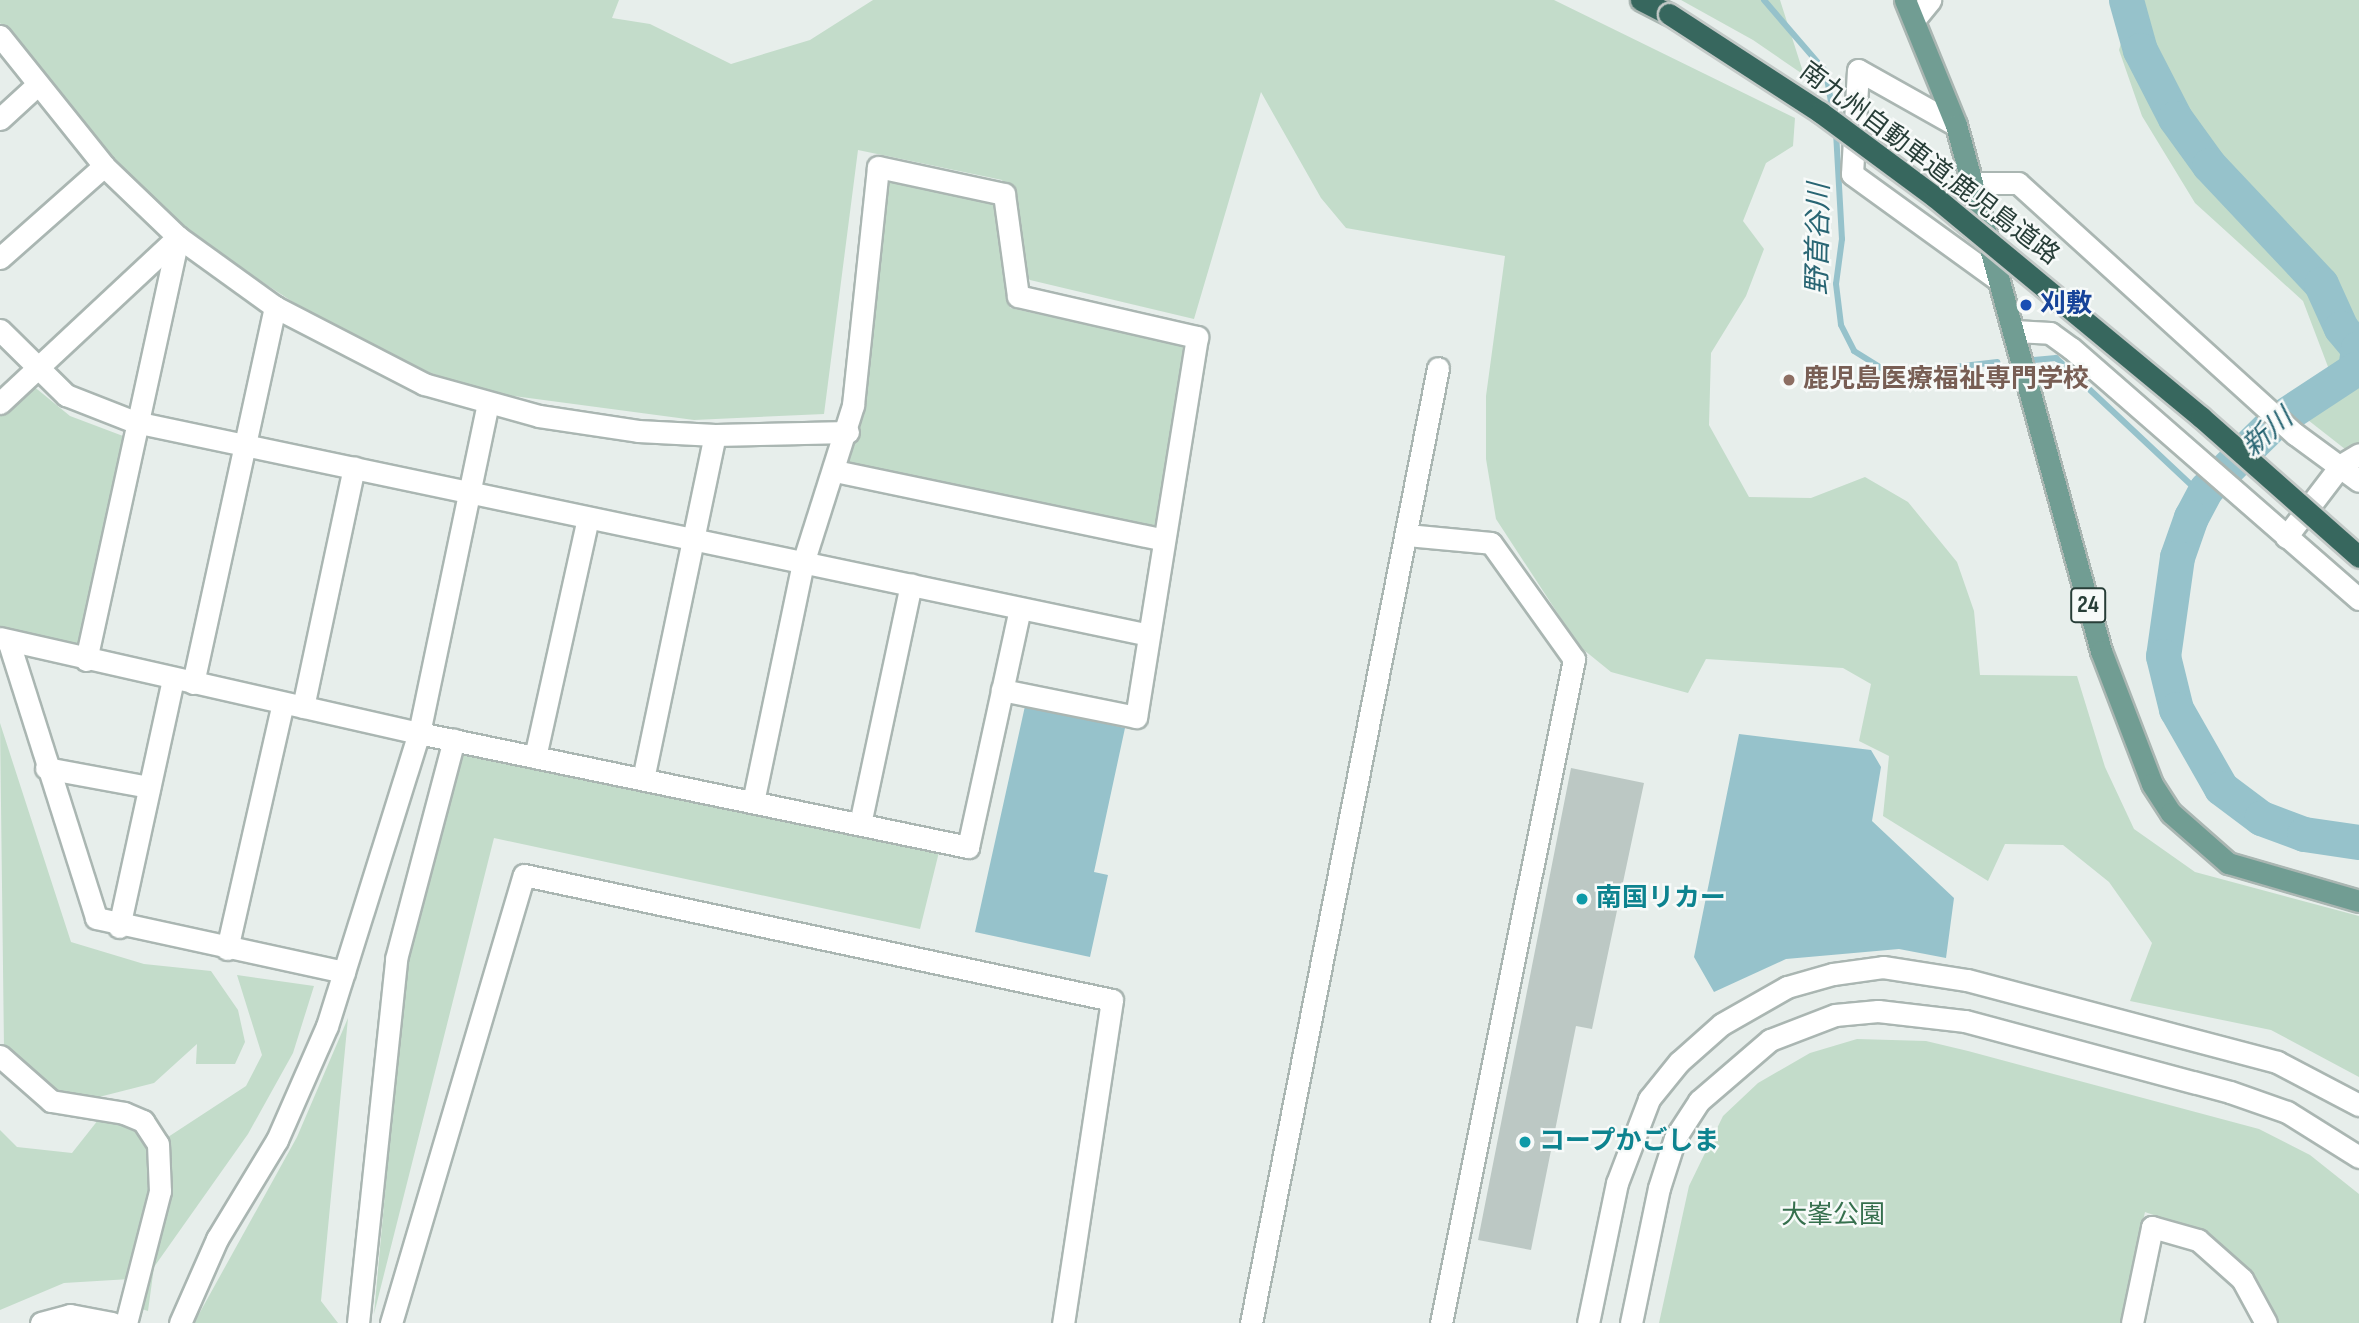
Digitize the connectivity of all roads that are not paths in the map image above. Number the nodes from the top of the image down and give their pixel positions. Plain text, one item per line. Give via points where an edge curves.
1 (1641, 0) edge
2 (1905, 0) edge
3 (1930, 0) edge
4 (1914, 20) junction
5 (0, 36) edge
6 (37, 85) junction
7 (0, 119) edge
8 (1955, 125) junction
9 (104, 166) junction
10 (1974, 183) junction
11 (178, 237) junction
12 (0, 258) edge
13 (1997, 279) junction
14 (275, 307) junction
15 (0, 330) edge
16 (2014, 331) junction
17 (1438, 368) dead end
18 (37, 371) junction
19 (0, 403) edge
20 (488, 404) junction
21 (135, 422) junction
22 (848, 432) junction
23 (715, 435) junction
24 (245, 445) junction
25 (2350, 460) edge
26 (354, 467) junction
27 (835, 471) junction
28 (2359, 481) edge
29 (471, 492) junction
30 (588, 518) junction
31 (1407, 535) junction
32 (2286, 537) junction
33 (1164, 540) junction
34 (696, 541) junction
35 (2359, 557) edge
36 (803, 563) junction
37 (911, 584) junction
38 (2359, 598) edge
39 (1020, 609) junction
40 (1149, 635) junction
41 (4, 640) edge
42 (86, 660) junction
43 (183, 681) junction
44 (1002, 690) junction
45 (293, 705) junction
46 (419, 733) junction
47 (454, 740) junction
48 (535, 757) junction
49 (46, 768) junction
50 (643, 779) junction
51 (149, 787) junction
52 (753, 802) junction
53 (860, 824) junction
54 (2359, 901) edge
55 (119, 927) junction
56 (227, 949) junction
57 (344, 972) junction
58 (0, 1056) edge
59 (2359, 1105) edge
60 (2359, 1157) edge
61 (41, 1323) edge
62 (113, 1323) edge
63 (126, 1323) edge
64 (180, 1323) edge
65 (358, 1323) edge
66 (391, 1323) edge
67 (1063, 1323) edge
68 (1251, 1323) edge
69 (1441, 1323) edge
70 (1588, 1323) edge
71 (1631, 1323) edge
72 (2132, 1323) edge
73 (2266, 1323) edge

1 - 35 highway, 南九州自動車道;鹿児島道路, bridge via 1788,90 1936,197 2201,416
2 - 4 main road, 24
3 - 4 street
4 - 8 main road, 24
5 - 6 street
6 - 7 street
6 - 9 street
8 - 10 main road, 24
8 - 13 street via 1858,69 1852,174
9 - 11 street
9 - 12 street
10 - 13 main road, 24
10 - 25 street via 2018,184 2295,435
11 - 14 street
11 - 18 street
11 - 21 street
13 - 16 main road, 24
14 - 20 street via 424,384
14 - 24 street
15 - 18 street
16 - 32 street via 2050,333
16 - 54 main road, 24 via 2101,651 2152,784 2171,813 2228,863
17 - 31 street
18 - 19 street
18 - 21 street via 66,395
20 - 23 street via 638,431
20 - 29 street
21 - 24 street
21 - 42 street
22 - 23 street
22 - 27 street
22 - 33 street via 878,167 1004,194 1018,296 1196,337
23 - 34 street
24 - 26 street
24 - 43 street
25 - 28 street
25 - 32 street
26 - 29 street
26 - 45 street
27 - 33 street
27 - 36 street
29 - 30 street
29 - 46 street
30 - 34 street
30 - 48 street
31 - 68 street
31 - 69 street via 1490,543 1574,659
32 - 38 street
33 - 40 street
34 - 36 street
34 - 50 street
36 - 37 street
36 - 52 street
37 - 39 street
37 - 53 street
39 - 40 street
39 - 44 street
40 - 44 street via 1136,718
41 - 42 street
41 - 49 street
42 - 43 street
43 - 45 street
43 - 51 street
44 - 53 street via 968,847
45 - 46 street
45 - 56 street
46 - 47 street
46 - 57 street
47 - 48 street
47 - 65 street via 396,959
48 - 50 street
49 - 51 street
49 - 55 street via 96,918
50 - 52 street
51 - 55 street
52 - 53 street
55 - 56 street
56 - 57 street
57 - 64 street via 308,1077 217,1239
58 - 63 street via 51,1101 124,1113 143,1121 158,1144 160,1191
59 - 70 street via 2277,1062 1967,980 1883,967 1787,987 1722,1024 1679,1062 1649,1099 1617,1183
60 - 71 street via 2324,1130 2231,1091 1965,1021 1878,1011 1835,1015 1770,1040 1699,1101 1675,1138 1659,1188
61 - 62 street via 70,1315
66 - 67 street via 524,875 1112,1000
72 - 73 street via 2152,1227 2198,1240 2242,1279

